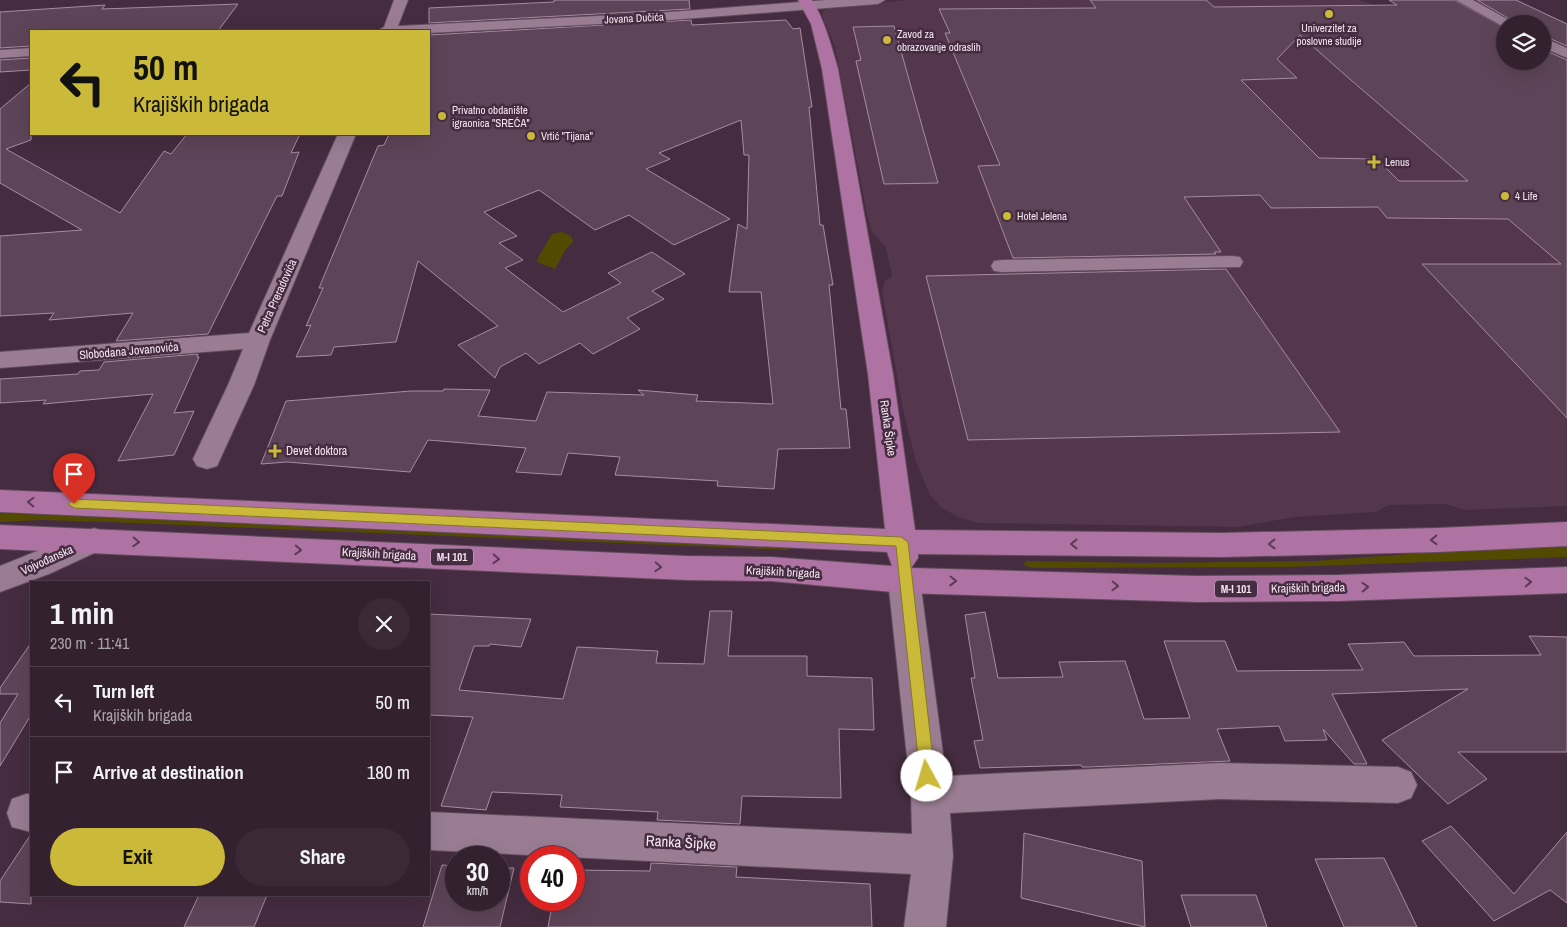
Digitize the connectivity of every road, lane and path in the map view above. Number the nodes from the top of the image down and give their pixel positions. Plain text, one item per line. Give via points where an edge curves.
1 (401, 0) edge
2 (878, 0) edge
3 (1463, 0) edge
4 (807, 3) edge
5 (1496, 17) edge
6 (389, 30) edge
7 (404, 30) edge
8 (1551, 46) edge
9 (30, 52) edge
10 (0, 54) edge
11 (1567, 54) edge
12 (347, 135) edge
13 (1232, 262) dead end
14 (1002, 266) dead end
15 (258, 340) junction
16 (0, 360) edge
17 (207, 459) dead end
18 (0, 501) edge
19 (1567, 534) edge
20 (0, 537) edge
21 (94, 540) junction
22 (901, 542) junction
23 (0, 579) edge
24 (904, 580) junction
25 (1567, 580) edge
26 (1398, 785) dead end
27 (930, 795) junction
28 (430, 831) edge
29 (933, 856) junction
30 (925, 927) edge

1 - 6 street
2 - 4 street, Jovana Dučića
3 - 5 street
4 - 7 street, Jovana Dučića
4 - 22 main road, Ranka Šipke via 830,69 883,394
8 - 11 street
9 - 10 street
12 - 15 street, Petra Preradovića
13 - 14 street
15 - 16 street, Slobodana Jovanovića
15 - 17 street, Petra Preradovića
22 -> 18 main road
19 -> 22 main road via 1222,545
20 - 21 main road, Krajiških brigada / M-I 101
21 - 23 street, Vojvođanska
21 -> 24 main road, Krajiških brigada / M-I 101 via 686,568 771,569
22 - 24 main road, Ranka Šipke
24 -> 25 main road, Krajiških brigada / M-I 101 via 1226,589
24 - 27 street, Ranka Šipke
26 - 27 street via 1220,781
27 - 29 street, Ranka Šipke
28 - 29 street, Ranka Šipke
29 - 30 street, Ranka Šipke

